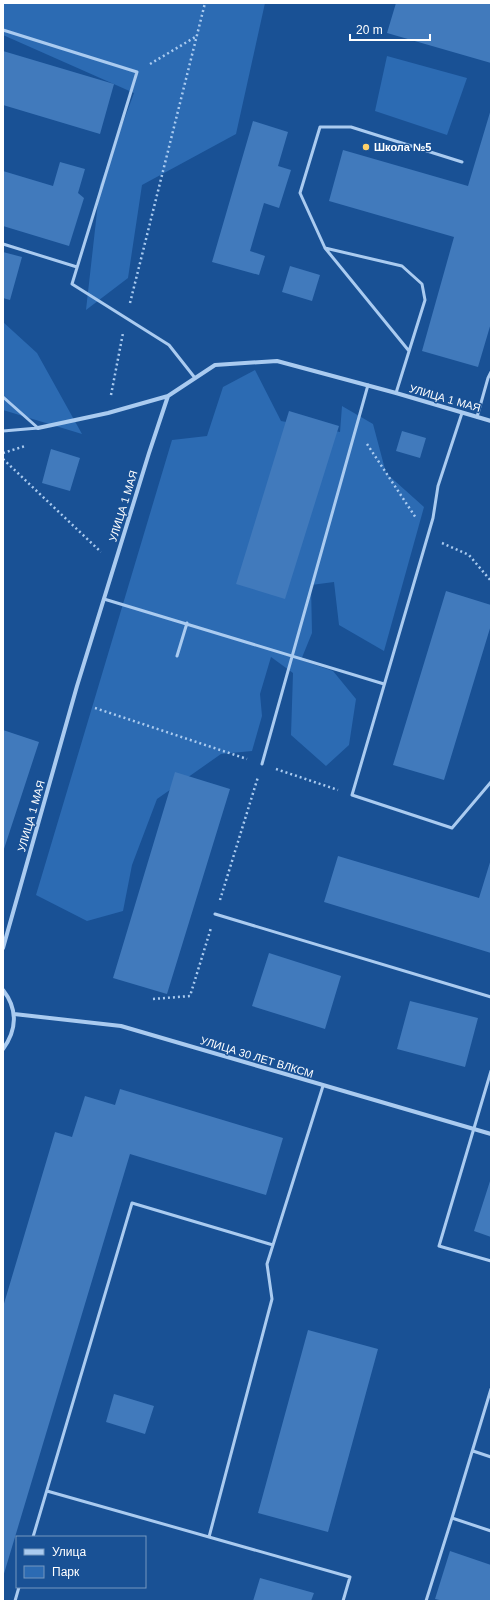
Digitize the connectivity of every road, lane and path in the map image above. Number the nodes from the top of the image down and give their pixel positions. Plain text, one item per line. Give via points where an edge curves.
1 (205, 3) edge
2 (3, 30) edge
3 (197, 36) junction
4 (137, 72) junction
5 (462, 162) dead end
6 (3, 244) edge
7 (326, 248) junction
8 (77, 267) junction
9 (126, 318) junction
10 (409, 351) junction
11 (491, 372) edge
12 (195, 378) junction
13 (368, 385) junction
14 (396, 393) junction
15 (168, 396) junction
16 (3, 397) edge
17 (108, 413) junction
18 (462, 413) junction
19 (476, 417) junction
20 (491, 421) edge
21 (38, 428) junction
22 (3, 430) edge
23 (3, 459) edge
24 (114, 565) junction
25 (104, 599) junction
26 (187, 624) junction
27 (177, 656) dead end
28 (292, 656) junction
29 (384, 684) junction
30 (95, 708) dead end
31 (262, 764) junction
32 (491, 782) edge
33 (352, 795) junction
34 (215, 914) junction
35 (3, 948) edge
36 (3, 990) edge
37 (491, 997) edge
38 (154, 999) dead end
39 (14, 1014) junction
40 (3, 1049) edge
41 (491, 1071) edge
42 (323, 1086) junction
43 (474, 1130) junction
44 (491, 1134) edge
45 (273, 1245) junction
46 (491, 1261) edge
47 (491, 1389) edge
48 (473, 1451) junction
49 (491, 1456) edge
50 (47, 1491) junction
51 (452, 1518) junction
52 (491, 1531) edge
53 (34, 1536) edge
54 (209, 1537) junction
55 (19, 1588) edge
56 (15, 1601) edge
57 (343, 1601) edge
58 (426, 1601) edge

1 - 3 path
2 - 4 lane
3 - 4 path
3 - 9 path
4 - 8 lane
5 - 7 lane via 351,127 320,127 300,193
6 - 8 lane
7 - 10 lane
7 - 10 lane via 402,266 422,284 425,300
8 - 9 lane via 72,284
9 - 12 lane via 168,345
9 - 17 path
10 - 14 lane
11 - 19 lane
12 - 13 street, УЛИЦА 1 МАЯ via 215,365 277,361
12 - 15 street, УЛИЦА 1 МАЯ
13 - 14 street, УЛИЦА 1 МАЯ
13 - 28 lane
14 - 18 street, УЛИЦА 1 МАЯ
15 - 17 street
15 - 24 street, УЛИЦА 1 МАЯ
16 - 21 lane
17 - 21 street
18 - 19 street, УЛИЦА 1 МАЯ
18 - 29 lane via 438,486 433,518
19 - 20 street, УЛИЦА 1 МАЯ
21 - 22 lane
23 - 24 path
24 - 25 street, УЛИЦА 1 МАЯ
25 - 26 lane
25 - 35 street, УЛИЦА 1 МАЯ
26 - 27 lane
26 - 28 lane
28 - 29 lane
28 - 31 lane
29 - 33 lane
30 - 31 path
31 - 33 path
31 - 34 path
32 - 33 lane via 452,828
34 - 37 lane
34 - 38 path via 190,996
36 - 39 street via 11,1002
39 - 40 street via 14,1028
39 - 42 street, УЛИЦА 30 ЛЕТ ВЛКСМ via 121,1026
41 - 43 lane
42 - 43 street, УЛИЦА 30 ЛЕТ ВЛКСМ
42 - 45 lane
43 - 44 street, УЛИЦА 30 ЛЕТ ВЛКСМ
43 - 46 lane via 439,1246
45 - 50 lane via 132,1203
45 - 54 lane via 267,1264 272,1299
47 - 48 lane
48 - 49 lane
48 - 51 lane
50 - 53 lane
50 - 54 lane
51 - 52 lane
51 - 58 lane
54 - 57 lane via 350,1577
55 - 56 lane

